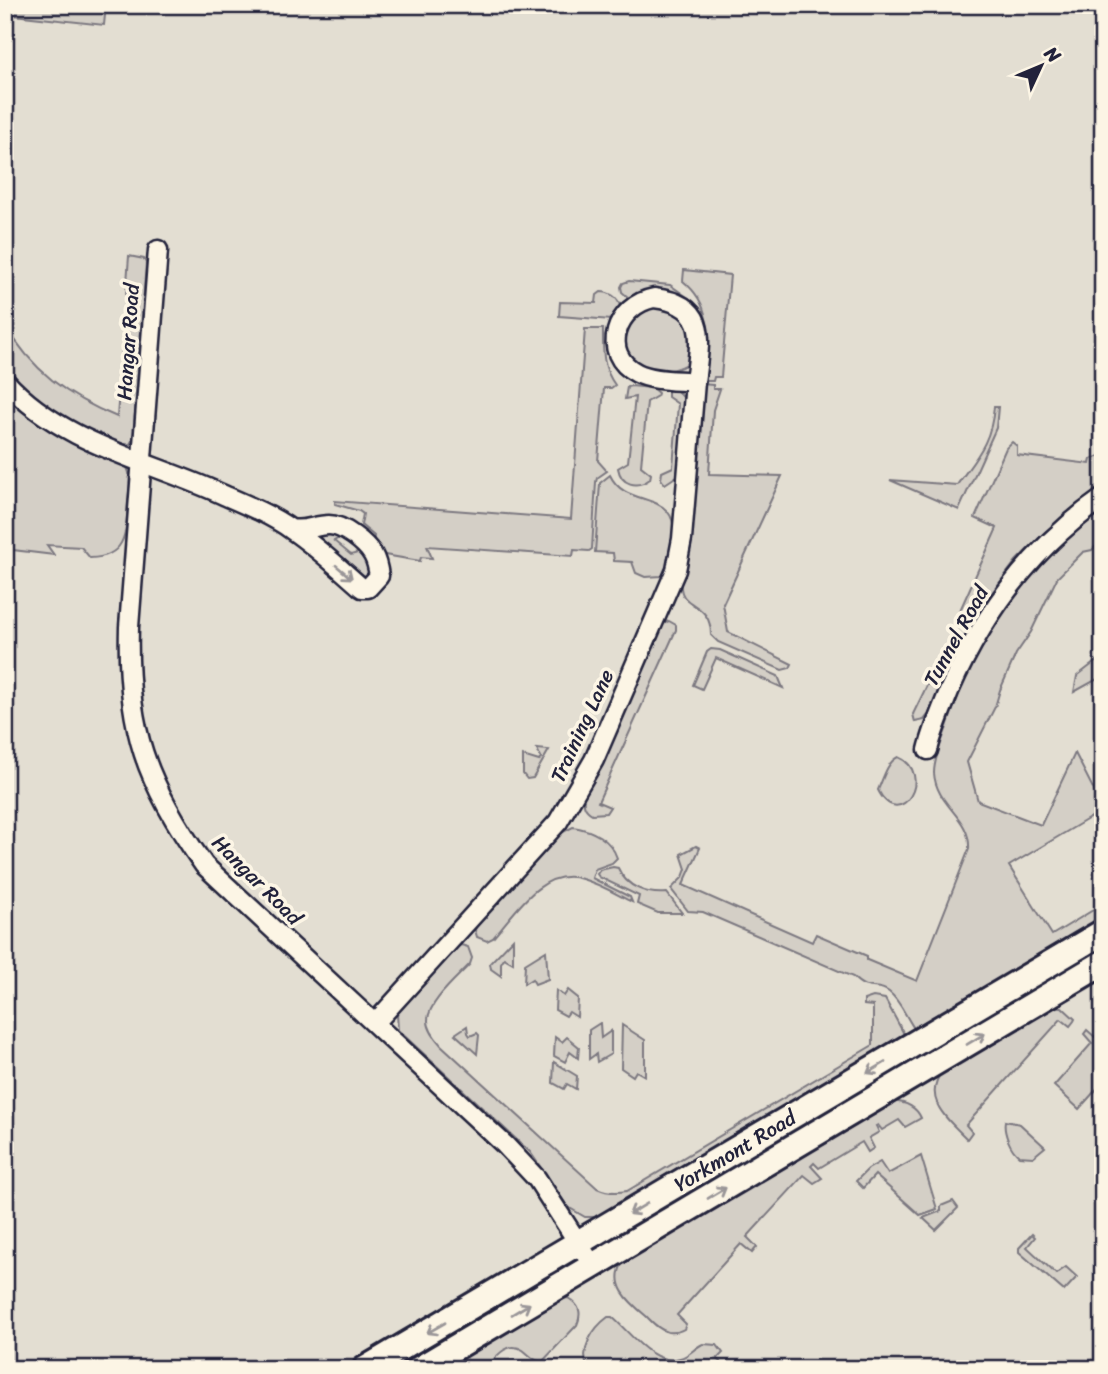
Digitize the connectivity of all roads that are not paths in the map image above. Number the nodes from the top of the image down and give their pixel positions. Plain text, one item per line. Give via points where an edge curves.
1 (158, 250) dead end
2 (5, 381) edge
3 (695, 382) junction
4 (141, 463) junction
5 (1103, 498) edge
6 (291, 529) junction
7 (928, 750) dead end
8 (1103, 932) edge
9 (1103, 963) edge
10 (1043, 968) junction
11 (1059, 989) junction
12 (375, 1023) junction
13 (917, 1043) junction
14 (930, 1066) junction
15 (580, 1244) junction
16 (593, 1266) junction
17 (365, 1369) edge
18 (419, 1369) edge

1 - 4 street, Hangar Road
2 - 4 street via 28,404 60,425
3 - 3 street, Training Lane via 701,337 690,313 668,300 654,299 629,309 616,334 625,363 647,377
3 - 12 street, Training Lane via 676,570 594,760 558,821
4 - 6 street via 226,496
4 - 12 street, Hangar Road via 128,671 135,723 155,784 172,819 204,865
5 - 7 street, Tunnel Road via 1035,555 992,610 955,679
6 -> 6 street via 362,588 379,576 371,552 345,530 328,525
8 - 10 street, Yorkmont Road
9 - 11 street, Yorkmont Road
10 - 11 street
10 - 13 street, Yorkmont Road
14 -> 11 street, Yorkmont Road
12 - 15 street, Hangar Road via 537,1179
13 - 14 street
13 -> 15 street, Yorkmont Road
16 -> 14 street, Yorkmont Road
15 - 16 street, Hangar Road
15 -> 17 street, Yorkmont Road
18 -> 16 street, Yorkmont Road

